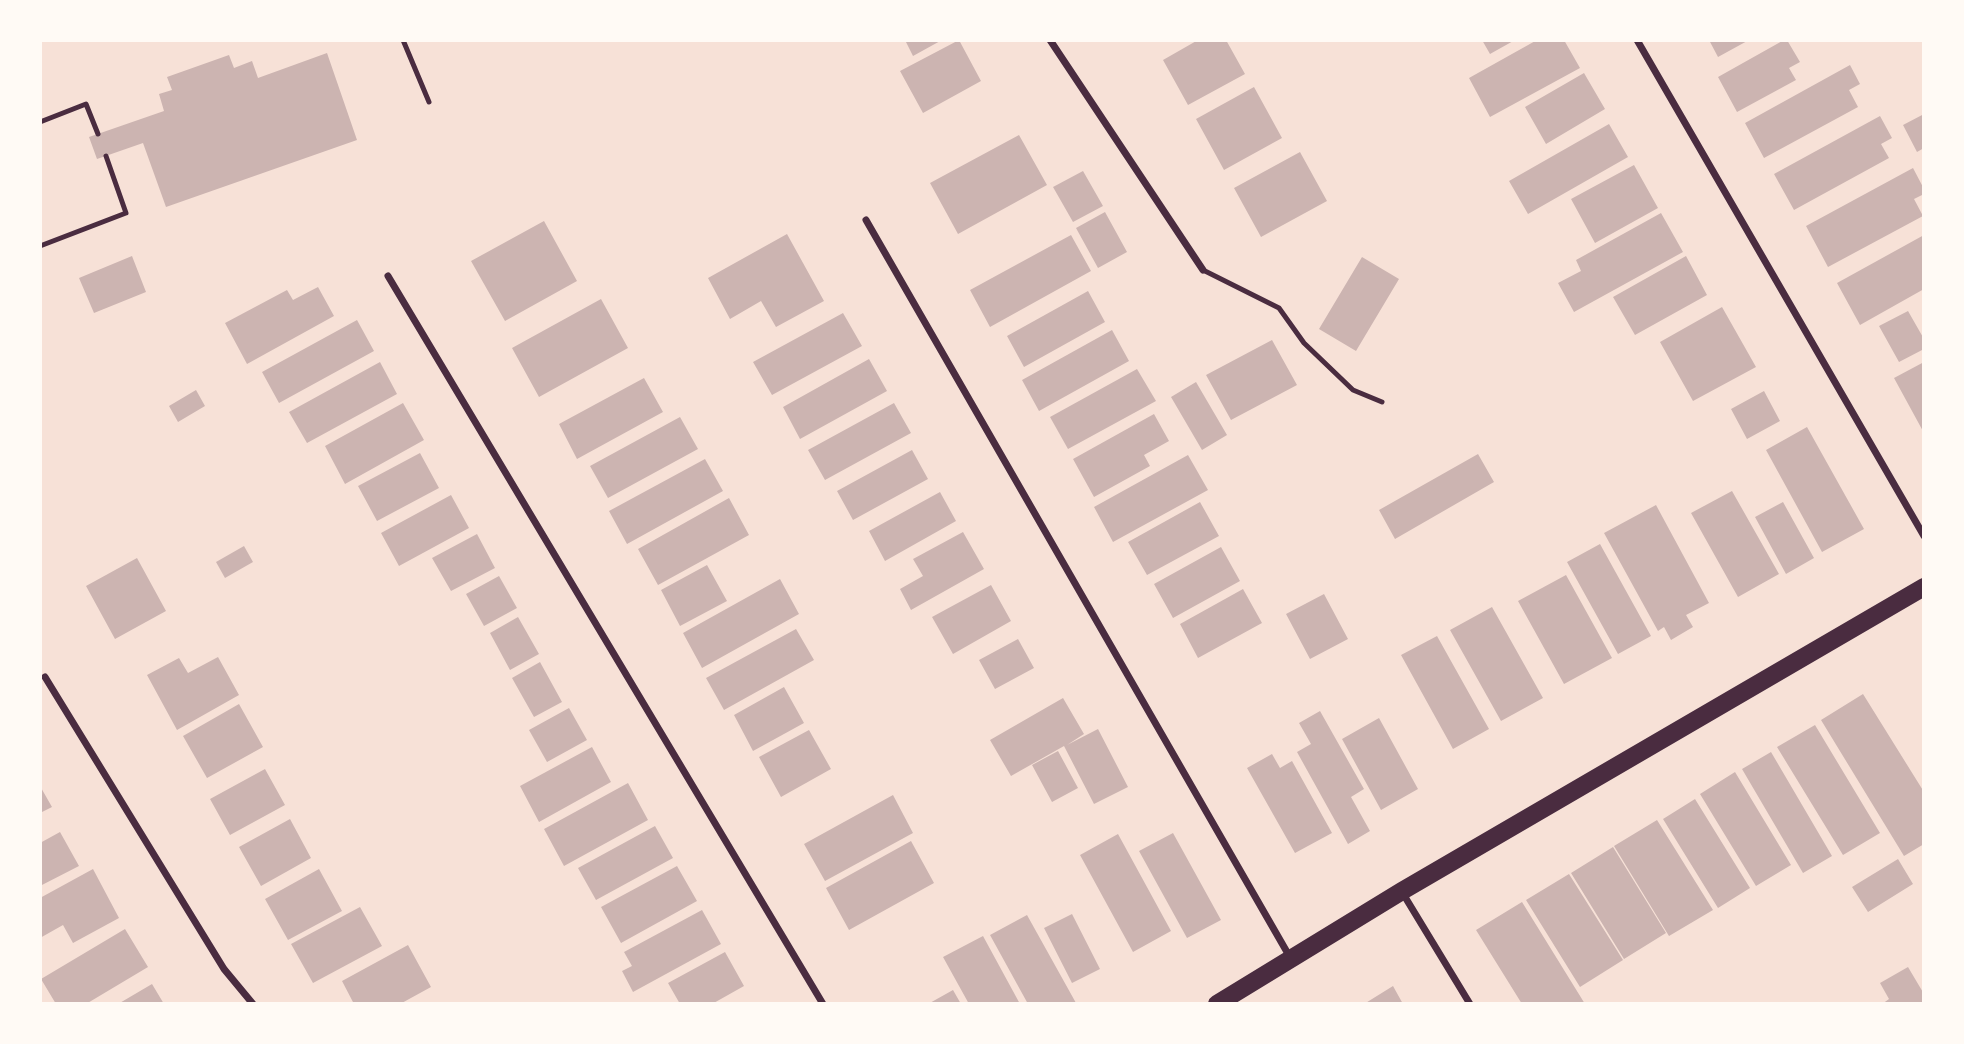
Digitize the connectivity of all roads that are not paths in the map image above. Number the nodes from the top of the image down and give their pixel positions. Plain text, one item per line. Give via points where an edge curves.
1 (402, 40) edge
2 (1050, 40) edge
3 (1637, 40) edge
4 (429, 102) dead end
5 (40, 121) edge
6 (98, 134) dead end
7 (106, 156) dead end
8 (866, 220) dead end
9 (40, 246) edge
10 (1203, 270) joint
11 (388, 276) dead end
12 (1382, 402) dead end
13 (1924, 536) edge
14 (1924, 587) edge
15 (45, 677) dead end
16 (1402, 891) junction
17 (1292, 960) junction
18 (253, 1004) edge
19 (823, 1004) edge
20 (1217, 1004) edge
21 (1470, 1004) edge

1 - 4 lane
2 - 10 street
3 - 13 street
5 - 6 lane via 86,104
7 - 9 lane via 126,213
8 - 17 street
10 - 12 lane via 1279,308 1304,343 1353,390
11 - 19 street
14 - 16 main road
15 - 18 street via 224,969
16 - 17 main road
16 - 21 street
17 - 20 main road

